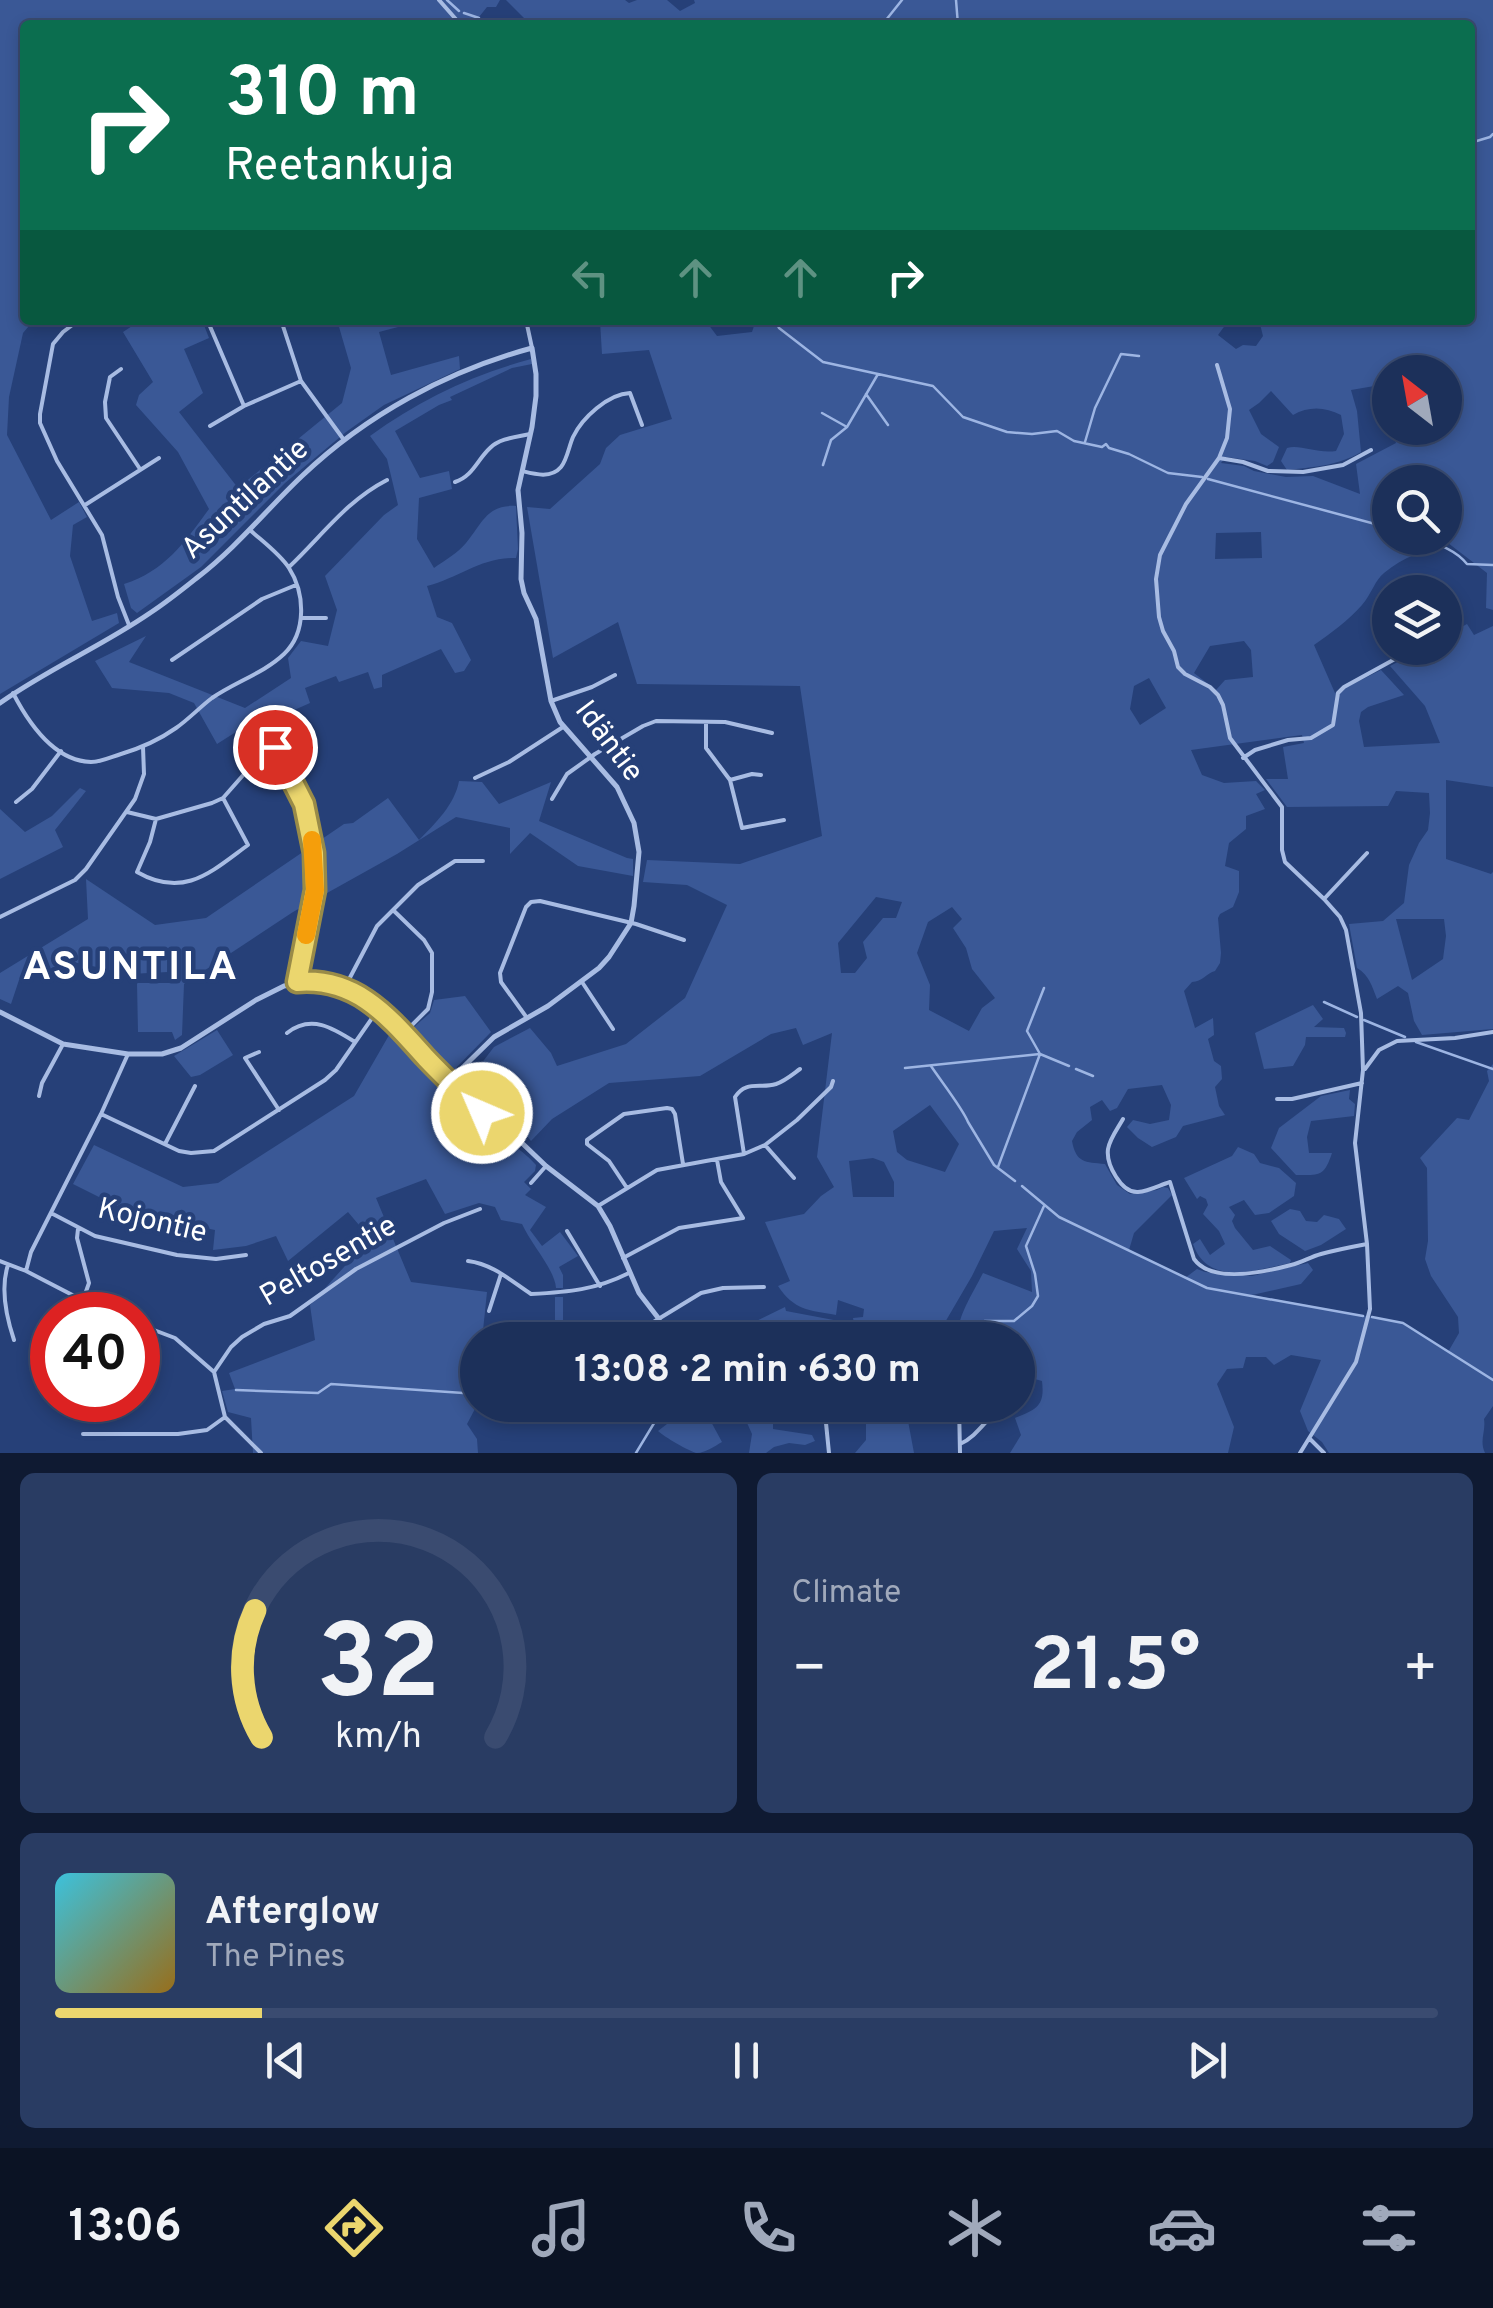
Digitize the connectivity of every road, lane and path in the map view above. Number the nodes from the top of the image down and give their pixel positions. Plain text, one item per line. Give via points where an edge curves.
1 (439, 0) edge
2 (457, 20) edge
3 (73, 325) edge
4 (209, 325) edge
5 (283, 325) edge
6 (527, 325) edge
7 (532, 348) junction
8 (1217, 364) dead end
9 (122, 368) dead end
10 (301, 382) junction
11 (244, 406) junction
12 (642, 425) dead end
13 (210, 426) dead end
14 (530, 434) junction
15 (344, 440) junction
16 (1371, 450) dead end
17 (159, 458) dead end
18 (1219, 458) junction
19 (140, 469) junction
20 (522, 470) junction
21 (386, 480) dead end
22 (455, 482) dead end
23 (85, 504) junction
24 (250, 530) junction
25 (288, 567) junction
26 (296, 586) junction
27 (302, 618) junction
28 (326, 618) dead end
29 (129, 625) junction
30 (172, 660) dead end
31 (1384, 665) edge
32 (615, 675) dead end
33 (13, 693) junction
34 (550, 701) junction
35 (0, 702) edge
36 (706, 722) junction
37 (563, 727) junction
38 (772, 732) dead end
39 (143, 747) junction
40 (61, 751) junction
41 (590, 757) junction
42 (1243, 758) junction
43 (761, 775) dead end
44 (475, 778) dead end
45 (730, 780) junction
46 (222, 798) junction
47 (552, 799) dead end
48 (16, 802) dead end
49 (127, 812) junction
50 (156, 819) junction
51 (784, 820) dead end
52 (1367, 853) dead end
53 (483, 861) dead end
54 (1324, 899) junction
55 (393, 910) junction
56 (0, 917) edge
57 (630, 922) junction
58 (684, 940) dead end
59 (297, 982) junction
60 (582, 982) junction
61 (345, 987) junction
62 (378, 1009) junction
63 (0, 1012) edge
64 (526, 1018) junction
65 (613, 1029) dead end
66 (404, 1032) junction
67 (1493, 1032) edge
68 (287, 1033) dead end
69 (354, 1042) junction
70 (63, 1044) junction
71 (259, 1052) dead end
72 (128, 1054) junction
73 (800, 1069) dead end
74 (1363, 1070) junction
75 (833, 1081) dead end
76 (449, 1082) junction
77 (1362, 1083) junction
78 (195, 1086) dead end
79 (39, 1096) dead end
80 (1277, 1099) dead end
81 (279, 1110) junction
82 (101, 1114) junction
83 (1123, 1119) dead end
84 (165, 1144) junction
85 (765, 1146) junction
86 (744, 1154) junction
87 (717, 1160) junction
88 (683, 1165) junction
89 (546, 1166) junction
90 (794, 1178) dead end
91 (531, 1183) dead end
92 (628, 1188) junction
93 (598, 1206) junction
94 (480, 1209) dead end
95 (51, 1213) junction
96 (78, 1229) junction
97 (567, 1231) dead end
98 (1367, 1244) junction
99 (246, 1255) dead end
100 (623, 1258) junction
101 (468, 1261) dead end
102 (0, 1262) edge
103 (8, 1265) junction
104 (26, 1272) junction
105 (629, 1273) junction
106 (500, 1274) junction
107 (600, 1286) junction
108 (764, 1287) dead end
109 (67, 1292) edge
110 (85, 1292) edge
111 (490, 1311) dead end
112 (659, 1319) junction
113 (654, 1322) edge
114 (160, 1332) edge
115 (14, 1340) dead end
116 (214, 1372) junction
117 (225, 1417) junction
118 (827, 1422) edge
119 (959, 1422) edge
120 (985, 1422) edge
121 (83, 1434) dead end
122 (1310, 1439) junction
123 (960, 1444) junction
124 (261, 1453) edge
125 (829, 1453) edge
126 (960, 1453) edge
127 (1300, 1453) edge
128 (1324, 1453) edge

1 - 2 street
3 - 23 street via 53,344 40,423
4 - 11 street
5 - 10 street
6 - 7 street
7 - 14 street, Idäntie via 536,396
7 - 15 street, Asuntilantie via 438,382
8 - 18 street via 1230,410
9 - 19 street via 110,377 106,418
10 - 11 street
10 - 15 street
11 - 13 street
12 - 20 street via 630,393 621,393 584,420 562,466 551,474
14 - 20 street, Idäntie
14 - 22 street via 490,447 468,477
15 - 24 street, Asuntilantie
16 - 18 street via 1343,465 1303,472
17 - 19 street
18 - 42 street via 1160,555 1157,592 1163,632 1178,666 1218,696
19 - 23 street
20 - 34 street, Idäntie via 521,579 536,619
21 - 25 street via 344,510
23 - 29 street via 102,535
24 - 25 street
24 - 29 street, Asuntilantie
25 - 26 street
26 - 27 street
26 - 30 street via 262,598
27 - 28 street
27 - 39 street via 284,654
29 - 33 street, Asuntilantie
31 - 42 street via 1338,693 1333,725
32 - 34 street
33 - 35 street, Asuntilantie
33 - 40 street via 41,736
34 - 37 street, Idäntie
36 - 38 street
36 - 41 street via 656,721
36 - 45 street via 706,748
37 - 41 street, Idäntie
37 - 44 street
39 - 40 street via 97,762
39 - 49 street via 142,784
40 - 48 street
41 - 47 street via 567,774
41 - 57 street, Idäntie via 617,788 634,823 639,864
42 - 54 street via 1282,807 1285,862
43 - 45 street
45 - 51 street via 742,828
46 - 50 street
46 - 50 street via 248,845 187,884 137,872
46 - 59 street via 275,747 304,804 315,890
49 - 50 street
49 - 56 street via 81,874
52 - 54 street
53 - 55 street via 455,861
54 - 74 street via 1346,930
55 - 61 street via 377,926
55 - 66 street via 432,953 428,1010
57 - 58 street
57 - 60 street, Idäntie via 609,957
57 - 64 street via 540,901 528,904 500,978
59 - 61 street
59 - 72 street via 174,1052
60 - 64 street, Idäntie
60 - 65 street
61 - 62 street
62 - 66 street
62 - 69 street
63 - 70 street
64 - 76 street, Idäntie via 494,1037
66 - 76 street
67 - 74 street via 1397,1040
68 - 69 street via 302,1024 328,1025
69 - 81 street via 336,1070
70 - 72 street
70 - 79 street
71 - 81 street via 245,1058
72 - 82 street
73 - 86 street via 780,1084 737,1092
74 - 77 street
75 - 85 street
76 - 89 street
77 - 80 street
77 - 98 street via 1356,1143
78 - 84 street
81 - 84 street via 214,1152
82 - 84 street
82 - 95 street
83 - 98 street via 1108,1146 1116,1175 1137,1192 1170,1182 1199,1266 1254,1273
85 - 86 street
85 - 90 street
86 - 87 street
87 - 88 street
87 - 100 street via 721,1182 743,1218 679,1228
88 - 92 street via 657,1170
88 - 92 street via 672,1109 624,1114 586,1140
89 - 91 street
89 - 93 street
92 - 93 street
93 - 100 street
94 - 116 street, Peltosentie via 242,1336
95 - 96 street, Kojontie
95 - 104 street
96 - 99 street, Kojontie via 202,1259
96 - 110 street
97 - 107 street
98 - 122 street via 1370,1309 1356,1362
100 - 105 street
101 - 106 street
102 - 103 street
103 - 104 street
103 - 115 street via 4,1296
104 - 109 street
105 - 107 street
105 - 112 street
106 - 107 street via 531,1294
106 - 111 street
108 - 112 street via 701,1293
112 - 113 street
114 - 116 street
116 - 117 street
117 - 121 street via 206,1430 178,1434
117 - 124 street
118 - 125 street
119 - 123 street
120 - 123 street
122 - 127 street
122 - 128 street
123 - 126 street

